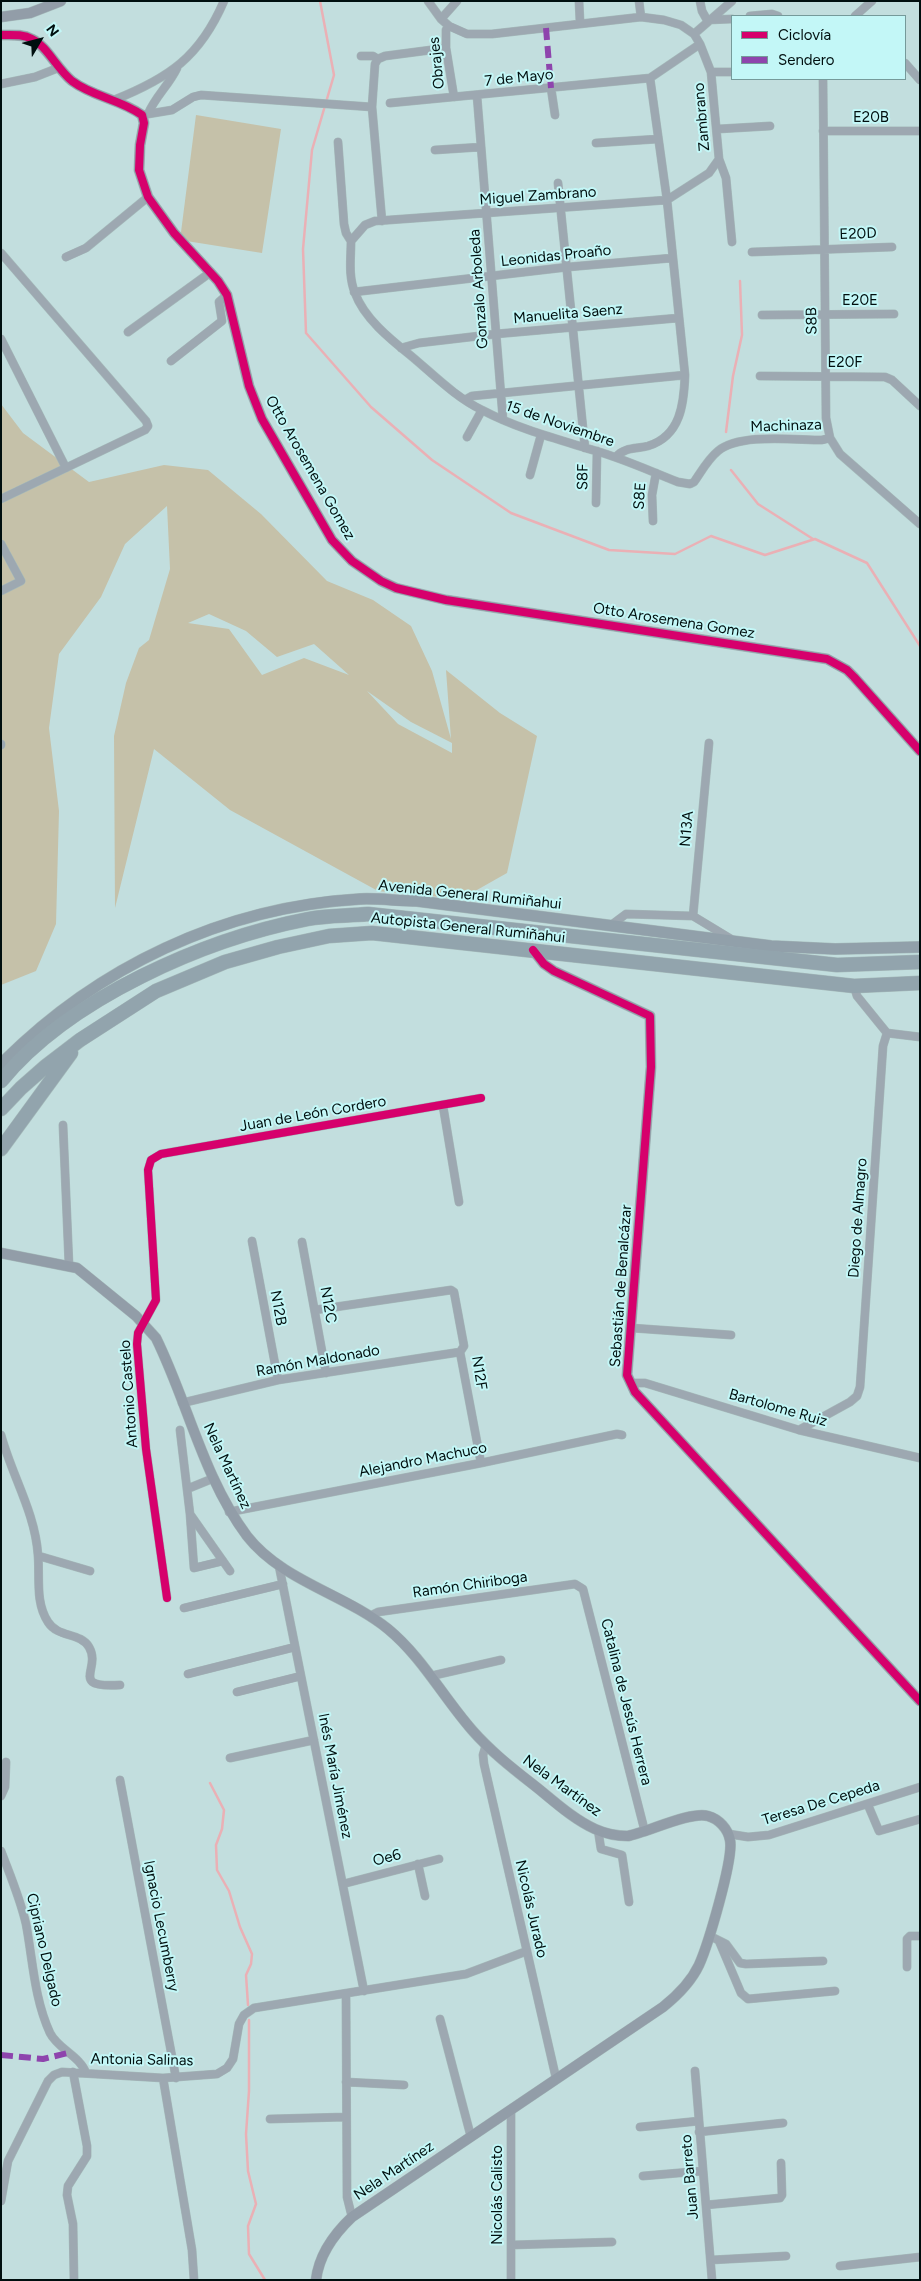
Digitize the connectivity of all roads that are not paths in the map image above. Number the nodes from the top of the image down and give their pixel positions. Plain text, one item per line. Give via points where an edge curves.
1 (61, 1) edge
2 (224, 1) edge
3 (457, 1) edge
4 (579, 1) edge
5 (639, 1) edge
6 (700, 1) edge
7 (732, 1) edge
8 (872, 1) edge
9 (429, 3) edge
10 (865, 13) edge
11 (761, 15) edge
12 (775, 15) edge
13 (1, 17) edge
14 (641, 17) junction
15 (441, 19) junction
16 (731, 19) edge
17 (707, 20) junction
18 (580, 22) junction
19 (449, 26) junction
20 (694, 34) junction
21 (1, 35) edge
22 (700, 44) junction
23 (446, 48) junction
24 (361, 56) dead end
25 (378, 59) junction
26 (906, 64) edge
27 (58, 68) junction
28 (177, 68) junction
29 (712, 72) junction
30 (731, 72) edge
31 (650, 78) junction
32 (823, 80) edge
33 (920, 80) edge
34 (1, 84) edge
35 (551, 88) junction
36 (477, 96) junction
37 (454, 97) junction
38 (114, 100) junction
39 (390, 103) dead end
40 (372, 107) junction
41 (145, 115) junction
42 (555, 115) dead end
43 (770, 126) dead end
44 (718, 129) junction
45 (823, 131) junction
46 (920, 132) edge
47 (658, 139) junction
48 (338, 142) dead end
49 (596, 143) dead end
50 (481, 147) junction
51 (435, 150) dead end
52 (719, 159) junction
53 (558, 183) dead end
54 (148, 197) junction
55 (667, 200) junction
56 (561, 208) junction
57 (487, 214) junction
58 (382, 221) junction
59 (351, 241) junction
60 (732, 242) dead end
61 (892, 247) dead end
62 (824, 250) junction
63 (752, 252) dead end
64 (1, 254) edge
65 (66, 257) dead end
66 (672, 258) junction
67 (568, 267) junction
68 (210, 272) junction
69 (492, 277) junction
70 (354, 292) junction
71 (227, 295) junction
72 (894, 314) dead end
73 (826, 315) junction
74 (762, 316) dead end
75 (678, 318) junction
76 (574, 327) junction
77 (128, 332) dead end
78 (496, 334) junction
79 (1, 339) edge
80 (401, 348) junction
81 (170, 361) dead end
82 (685, 375) junction
83 (760, 376) dead end
84 (827, 377) junction
85 (579, 385) junction
86 (501, 393) junction
87 (465, 400) junction
88 (920, 406) edge
89 (482, 410) junction
90 (503, 420) junction
91 (541, 435) junction
92 (467, 438) dead end
93 (830, 438) junction
94 (586, 448) junction
95 (597, 451) junction
96 (616, 457) junction
97 (66, 468) junction
98 (656, 473) junction
99 (530, 475) dead end
100 (1, 499) edge
101 (596, 503) dead end
102 (653, 521) dead end
103 (920, 524) edge
104 (1, 544) edge
105 (1, 592) edge
106 (709, 743) dead end
107 (920, 751) edge
108 (693, 916) junction
109 (610, 926) junction
110 (735, 941) junction
111 (920, 947) edge
112 (533, 950) junction
113 (920, 962) edge
114 (920, 983) edge
115 (854, 986) junction
116 (888, 1033) junction
117 (920, 1037) edge
118 (80, 1040) junction
119 (1, 1064) edge
120 (1, 1081) edge
121 (481, 1098) dead end
122 (443, 1106) junction
123 (1, 1109) edge
124 (63, 1125) dead end
125 (1, 1149) edge
126 (151, 1160) joint
127 (459, 1202) dead end
128 (252, 1242) dead end
129 (302, 1242) dead end
130 (1, 1253) edge
131 (69, 1265) junction
132 (315, 1310) junction
133 (143, 1324) junction
134 (632, 1328) junction
135 (731, 1335) dead end
136 (460, 1352) junction
137 (326, 1373) junction
138 (278, 1380) junction
139 (630, 1384) junction
140 (182, 1403) junction
141 (180, 1430) dead end
142 (799, 1430) junction
143 (1, 1435) edge
144 (622, 1435) dead end
145 (920, 1458) edge
146 (481, 1463) junction
147 (214, 1478) junction
148 (187, 1489) junction
149 (229, 1512) junction
150 (190, 1514) junction
151 (38, 1556) junction
152 (223, 1561) junction
153 (279, 1566) junction
154 (90, 1571) dead end
155 (230, 1571) dead end
156 (283, 1584) junction
157 (575, 1584) joint
158 (167, 1598) dead end
159 (184, 1608) dead end
160 (370, 1616) junction
161 (295, 1647) junction
162 (502, 1660) dead end
163 (188, 1674) dead end
164 (301, 1676) junction
165 (431, 1676) junction
166 (120, 1685) dead end
167 (236, 1692) dead end
168 (920, 1701) edge
169 (314, 1740) junction
170 (486, 1745) junction
171 (230, 1758) dead end
172 (6, 1762) dead end
173 (120, 1780) dead end
174 (920, 1787) edge
175 (1, 1796) edge
176 (868, 1805) junction
177 (920, 1819) edge
178 (598, 1830) junction
179 (645, 1832) junction
180 (729, 1834) junction
181 (1, 1851) edge
182 (439, 1859) dead end
183 (418, 1864) junction
184 (5, 1872) edge
185 (343, 1884) junction
186 (425, 1896) dead end
187 (629, 1902) dead end
188 (710, 1936) junction
189 (920, 1936) edge
190 (720, 1941) junction
191 (527, 1951) junction
192 (823, 1961) dead end
193 (907, 1966) dead end
194 (364, 1991) junction
195 (835, 1991) dead end
196 (346, 1995) junction
197 (440, 2019) dead end
198 (695, 2071) dead end
199 (74, 2072) junction
200 (86, 2073) junction
201 (163, 2078) junction
202 (176, 2078) junction
203 (556, 2078) junction
204 (346, 2082) junction
205 (404, 2085) dead end
206 (511, 2110) junction
207 (346, 2117) junction
208 (270, 2120) dead end
209 (699, 2121) junction
210 (783, 2123) dead end
211 (640, 2127) dead end
212 (699, 2132) junction
213 (471, 2137) junction
214 (781, 2162) dead end
215 (702, 2171) junction
216 (643, 2176) dead end
217 (1, 2201) edge
218 (706, 2205) junction
219 (352, 2217) junction
220 (612, 2242) dead end
221 (511, 2245) junction
222 (786, 2256) dead end
223 (920, 2257) edge
224 (711, 2260) junction
225 (840, 2266) dead end
226 (74, 2280) edge
227 (194, 2280) edge
228 (316, 2280) edge
229 (512, 2280) edge
230 (712, 2280) edge

1 - 13 street via 30,13
2 - 28 street via 206,36
3 - 15 street
4 - 18 street
5 - 14 street
6 - 17 street
7 - 17 street
8 - 10 street
9 - 15 street
11 - 12 street
14 - 18 street
14 - 20 street via 681,25
15 - 19 street
16 - 17 street
17 - 20 street
18 - 19 street via 492,34 467,34
19 - 23 street, Obrajes
20 - 22 street, Zambrano
21 - 27 street via 33,39
22 - 29 street, Zambrano
22 - 31 street
23 - 25 street
23 - 37 street, Obrajes
24 - 25 street
25 - 40 street
26 - 33 street
27 - 34 street via 36,77
27 - 38 street via 89,92
28 - 38 street
28 - 41 street via 172,80
29 - 30 street
29 - 44 street, Zambrano
31 - 35 street, 7 de Mayo
31 - 47 street, 15 de Noviembre
32 - 45 street, S8B
35 - 36 street, 7 de Mayo
35 - 42 street
36 - 37 street, 7 de Mayo
36 - 50 street, Gonzalo Arboleda
37 - 39 street, 7 de Mayo
38 - 41 street
40 - 41 street via 201,95 172,110
40 - 58 street
41 - 54 street, Otto Arosemena Gomez via 139,170
43 - 44 street
44 - 52 street, Zambrano
45 - 46 street, E20B
45 - 62 street, S8B
47 - 49 street
47 - 55 street, 15 de Noviembre
48 - 59 street, 15 de Noviembre via 344,224
50 - 51 street
50 - 57 street, Gonzalo Arboleda
52 - 55 street, Miguel Zambrano via 709,173
52 - 60 street, Zambrano via 726,178
53 - 56 street
54 - 65 street via 86,248
54 - 68 street, Otto Arosemena Gomez via 174,233
55 - 56 street, Miguel Zambrano
55 - 66 street, 15 de Noviembre
56 - 57 street, Miguel Zambrano
56 - 67 street
57 - 58 street, Miguel Zambrano
57 - 69 street, Gonzalo Arboleda
58 - 59 street, Miguel Zambrano via 365,225
59 - 70 street, 15 de Noviembre via 350,272
61 - 62 street, E20D
62 - 63 street, E20D
62 - 73 street, S8B
64 - 97 street via 147,424 145,430
66 - 67 street, Leonidas Proaño
66 - 75 street, 15 de Noviembre
67 - 69 street, Leonidas Proaño
67 - 76 street
68 - 71 street, Otto Arosemena Gomez
68 - 77 street
69 - 70 street, Leonidas Proaño
69 - 78 street, Gonzalo Arboleda
70 - 80 street, 15 de Noviembre via 370,317
71 - 81 street via 218,302 222,321
71 - 107 street, Otto Arosemena Gomez via 248,386 262,419 332,540 352,561 381,581 396,588 446,600 827,659 850,673
72 - 73 street, E20E
73 - 74 street, E20E
73 - 84 street, S8B
75 - 76 street, Manuelita Saenz
75 - 82 street, 15 de Noviembre
76 - 78 street, Manuelita Saenz
76 - 85 street
78 - 80 street, Manuelita Saenz
78 - 86 street, Gonzalo Arboleda
79 - 97 street
80 - 87 street, 15 de Noviembre
82 - 85 street
82 - 96 street, 15 de Noviembre via 676,425 649,446 620,452
83 - 84 street, E20F
84 - 88 street, E20F via 888,378
84 - 93 street, S8B via 826,418
85 - 86 street
85 - 94 street
86 - 87 street via 472,396
86 - 90 street, Gonzalo Arboleda
87 - 89 street, 15 de Noviembre
89 - 90 street, 15 de Noviembre
89 - 92 street
90 - 91 street, 15 de Noviembre
91 - 94 street, 15 de Noviembre
91 - 99 street
93 - 98 street, Machinaza via 745,440 730,444 718,451 690,484
93 - 103 street, S8B via 840,454
94 - 95 street, 15 de Noviembre
95 - 96 street, 15 de Noviembre
95 - 101 street, S8F
96 - 98 street, Machinaza
97 - 100 street
98 - 102 street, S8E via 652,495
104 - 105 street via 21,581
106 - 108 street, N13A
108 - 109 street via 626,914
108 - 110 street
109 - 110 main road, Avenida General Rumiñahui
109 - 119 main road, Avenida General Rumiñahui via 417,901 315,904 262,914 189,937 104,980 61,1011
110 - 111 main road, Avenida General Rumiñahui via 835,950
112 - 115 highway, Autopista General Rumiñahui
112 - 118 highway, Autopista General Rumiñahui via 372,933 329,936 225,962 156,991
112 - 134 street, Sebastián de Benalcázar via 554,971 650,1016 651,1067
113 - 120 highway, Autopista General Rumiñahui via 837,965 368,914 309,918 198,950 136,979 56,1030
114 - 115 highway, Autopista General Rumiñahui
115 - 116 street via 857,996
116 - 117 street
116 - 142 street, Diego de Almagro via 883,1046 860,1387 850,1402
118 - 123 highway, Autopista General Rumiñahui via 33,1077
118 - 125 highway
121 - 122 street, Juan de León Cordero
122 - 126 street, Juan de León Cordero via 161,1154
122 - 127 street
124 - 131 street
126 - 133 street, Antonio Castelo via 148,1170 156,1300
128 - 138 street, N12B
129 - 132 street, N12C
130 - 131 street, Nela Martínez
131 - 133 street, Nela Martínez via 83,1271
132 - 136 street, N12F via 451,1290 456,1295 464,1346
132 - 137 street, N12C
133 - 140 street, Nela Martínez via 156,1338
133 - 158 street, Antonio Castelo via 137,1344 146,1449
134 - 135 street
134 - 139 street, Sebastián de Benalcázar via 627,1375
136 - 137 street, Ramón Maldonado
136 - 146 street, N12F
137 - 138 street, Ramón Maldonado
138 - 140 street, Ramón Maldonado
139 - 142 street, Bartolome Ruiz via 645,1383
139 - 168 street, Sebastián de Benalcázar
140 - 147 street, Nela Martínez
141 - 148 street
142 - 145 street, Bartolome Ruiz
143 - 151 street via 35,1529
144 - 146 street, Alejandro Machuco
146 - 149 street, Alejandro Machuco
147 - 148 street
147 - 149 street, Nela Martínez
148 - 150 street
149 - 153 street, Nela Martínez via 249,1539
150 - 152 street
150 - 152 street via 194,1568
151 - 154 street
151 - 166 street via 39,1595 47,1622 54,1630 88,1645 93,1683 98,1686
152 - 155 street
153 - 156 street, Inés María Jiménez
153 - 160 street, Nela Martínez
156 - 159 street
156 - 161 street, Inés María Jiménez
157 - 160 street, Ramón Chiriboga via 378,1612
157 - 179 street, Catalina de Jesús Herrera via 583,1589
160 - 165 street, Nela Martínez via 399,1640
161 - 163 street
161 - 164 street, Inés María Jiménez
162 - 165 street
164 - 167 street
164 - 169 street, Inés María Jiménez
165 - 170 street, Nela Martínez
169 - 171 street
169 - 185 street, Inés María Jiménez
170 - 178 street, Nela Martínez via 569,1813
170 - 191 street, Nicolás Jurado via 484,1764
172 - 175 street via 5,1787
173 - 202 street, Ignacio Lecumberry
174 - 176 street, Teresa De Cepeda
176 - 177 street via 879,1831
176 - 180 street, Teresa De Cepeda via 769,1835 748,1837
178 - 179 street, Nela Martínez via 616,1836
178 - 187 street via 601,1849 622,1855
179 - 180 street, Nela Martínez via 700,1815 713,1818
180 - 188 street, Nela Martínez via 730,1855
181 - 184 street, Cipriano Delgado
182 - 183 street, Oe6
183 - 185 street, Oe6
183 - 186 street
184 - 200 street, Cipriano Delgado via 20,1899 35,1989 51,2034
185 - 194 street, Inés María Jiménez
188 - 190 street
188 - 203 street, Nela Martínez via 696,1970 676,1997
189 - 193 street via 907,1938
190 - 192 street via 732,1949 740,1963
190 - 195 street via 741,1993 748,1999
191 - 194 street, Antonia Salinas via 466,1974
191 - 203 street, Nicolás Jurado
194 - 196 street, Antonia Salinas
196 - 202 street, Antonia Salinas via 254,2008 244,2015 239,2024 233,2059 227,2068 217,2074
196 - 204 street
197 - 213 street
198 - 209 street, Juan Barreto
199 - 200 street, Antonia Salinas
199 - 217 street, Antonia Salinas via 54,2075 48,2081 8,2161
199 - 226 street via 88,2146 87,2156 68,2186 67,2195 74,2224
200 - 201 street, Antonia Salinas
201 - 202 street, Antonia Salinas
201 - 227 street via 192,2250
203 - 206 street, Nela Martínez
204 - 205 street
204 - 207 street
206 - 213 street, Nela Martínez
206 - 221 street, Nicolás Calisto
207 - 208 street
207 - 219 street via 347,2197
209 - 211 street
209 - 212 street, Juan Barreto
210 - 212 street
212 - 215 street, Juan Barreto
213 - 219 street, Nela Martínez
214 - 218 street via 780,2198
215 - 216 street
215 - 218 street, Juan Barreto
218 - 224 street, Juan Barreto
219 - 228 street, Nela Martínez via 328,2245
220 - 221 street
221 - 229 street, Nicolás Calisto
222 - 224 street
223 - 225 street
224 - 230 street, Juan Barreto

